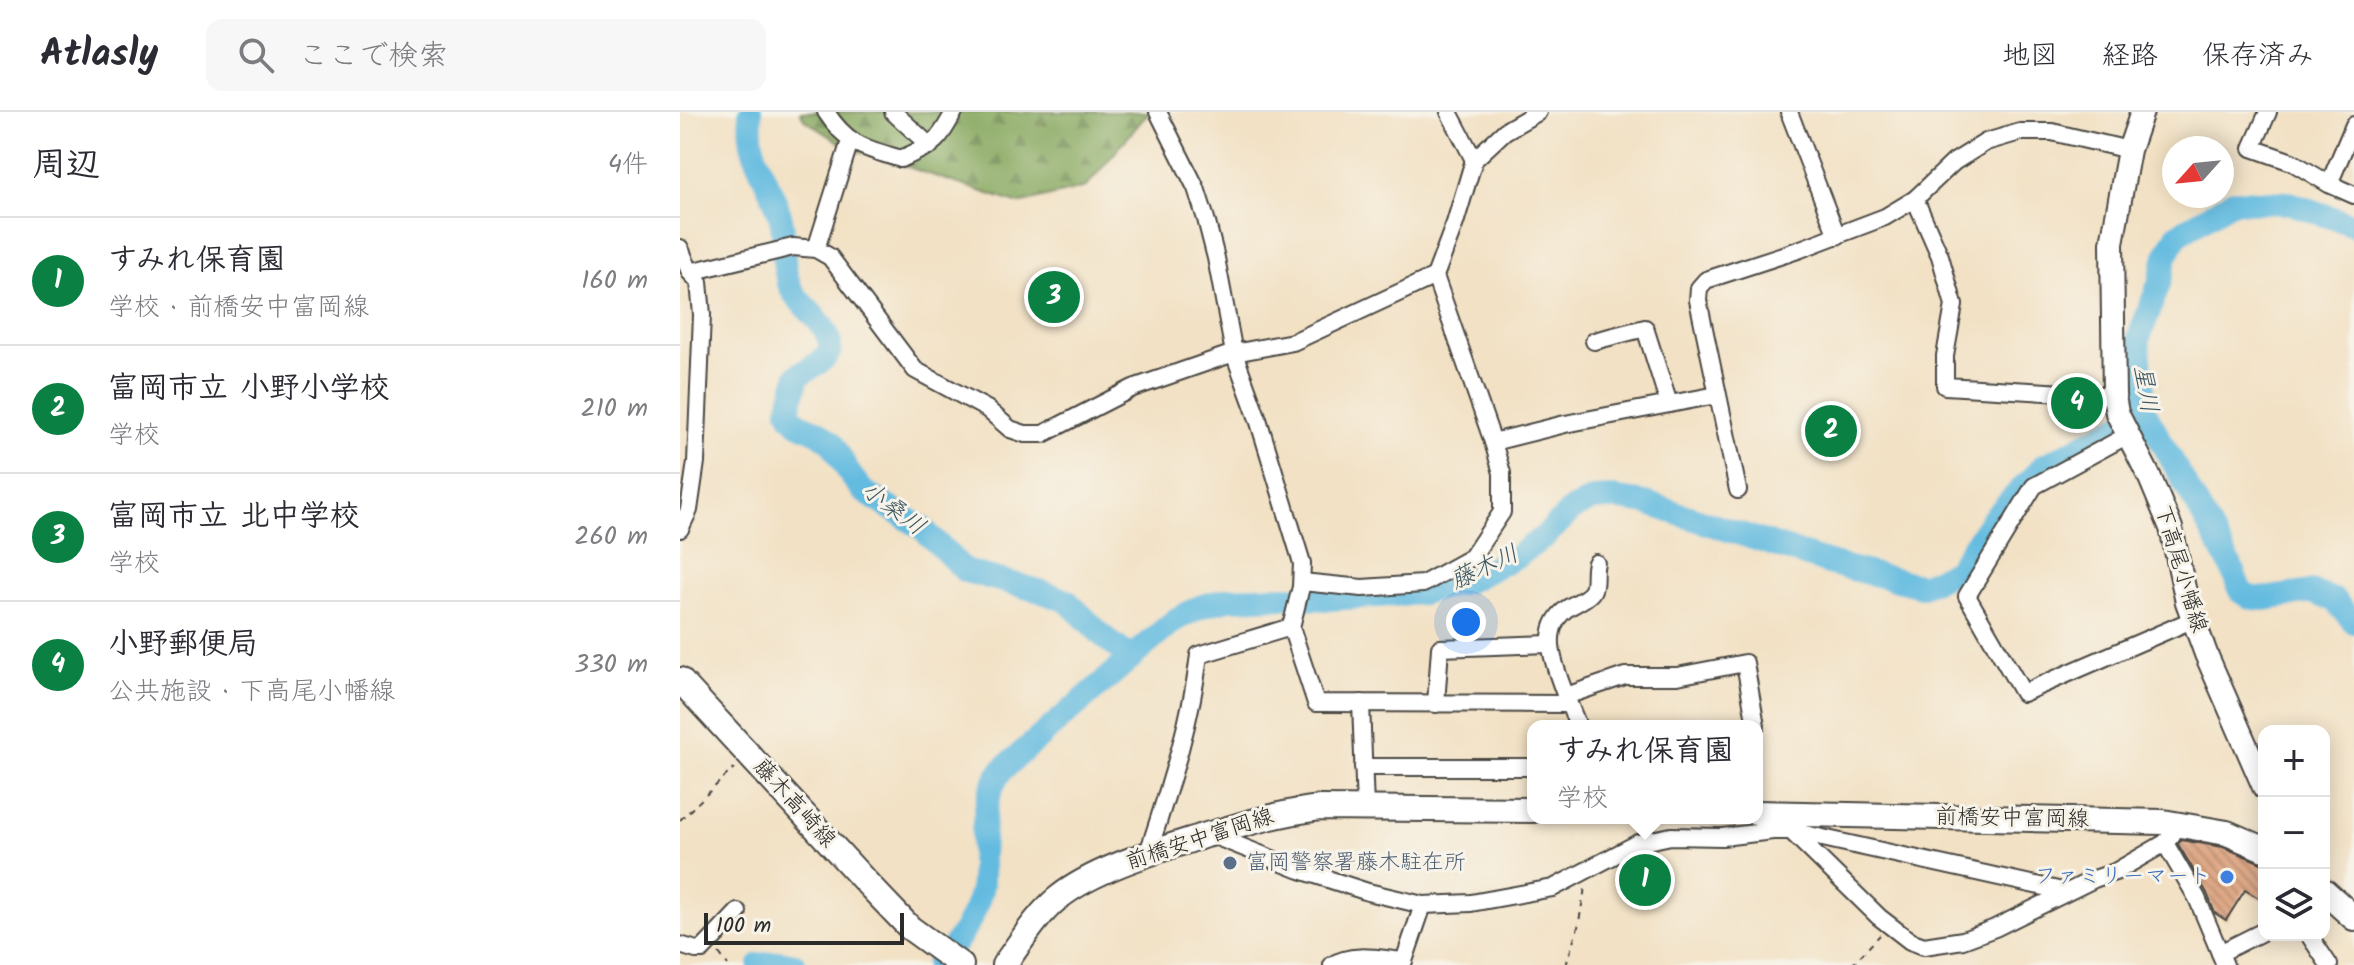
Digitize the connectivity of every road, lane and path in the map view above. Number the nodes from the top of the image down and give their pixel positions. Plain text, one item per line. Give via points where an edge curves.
1 (826, 112) edge
2 (893, 112) edge
3 (954, 112) edge
4 (1158, 112) edge
5 (1449, 112) edge
6 (1538, 112) edge
7 (1789, 112) edge
8 (2142, 112) edge
9 (2268, 112) edge
10 (2354, 125) edge
11 (850, 141) junction
12 (930, 146) junction
13 (2129, 150) junction
14 (1474, 160) junction
15 (2329, 184) junction
16 (2354, 195) edge
17 (1915, 199) junction
18 (1837, 236) junction
19 (680, 248) edge
20 (816, 249) junction
21 (690, 272) junction
22 (1435, 276) junction
23 (1594, 341) dead end
24 (1234, 353) junction
25 (1717, 395) junction
26 (1669, 404) junction
27 (2121, 418) junction
28 (1493, 442) junction
29 (1738, 490) dead end
30 (680, 529) edge
31 (1596, 563) dead end
32 (1302, 584) junction
33 (2194, 619) junction
34 (1291, 627) junction
35 (1549, 644) junction
36 (680, 680) edge
37 (1567, 700) junction
38 (1361, 703) junction
39 (1436, 704) junction
40 (1575, 720) edge
41 (1755, 720) edge
42 (748, 754) junction
43 (1363, 767) junction
44 (1527, 767) edge
45 (2258, 773) edge
46 (1365, 808) junction
47 (1763, 809) edge
48 (1527, 810) edge
49 (680, 820) edge
50 (1791, 822) junction
51 (1210, 834) junction
52 (2173, 834) junction
53 (2258, 842) edge
54 (1148, 853) junction
55 (1589, 867) junction
56 (2067, 892) junction
57 (2330, 899) edge
58 (1423, 905) junction
59 (738, 912) dead end
60 (2354, 918) edge
61 (1889, 926) junction
62 (2258, 935) edge
63 (2313, 941) edge
64 (680, 945) edge
65 (2222, 959) edge
66 (961, 965) edge
67 (1004, 965) edge
68 (1332, 965) edge
69 (1566, 965) edge
70 (1852, 965) edge
71 (2329, 965) edge

1 - 11 street
2 - 12 street
3 - 12 street
4 - 24 street via 1206,219
5 - 14 street
6 - 14 street via 1505,131
7 - 18 street
8 - 13 main road, 下高尾小幡線
9 - 15 street via 2252,148 2292,162
10 - 15 street
11 - 12 street via 901,159
11 - 20 street
13 - 17 street via 2052,132 2020,132 1986,142 1954,162
13 - 27 main road, 下高尾小幡線 via 2112,243
14 - 22 street
15 - 16 street
17 - 18 street
17 - 27 street via 1954,305 1945,386
18 - 25 street via 1712,277 1699,288
19 - 21 street
20 - 21 street via 793,247
20 - 24 street via 830,257 915,370 987,409 1017,432 1043,434 1133,388
21 - 30 street via 699,282 702,315 699,409 689,510
22 - 24 street via 1293,342
22 - 28 street
23 - 26 street via 1645,328
24 - 32 street via 1302,563
25 - 26 street
25 - 29 street
26 - 28 street
27 - 33 main road, 下高尾小幡線 via 2171,528
27 - 33 street via 2034,486 1967,596 2023,693
28 - 32 street via 1502,473 1502,512 1472,557 1423,584
31 - 35 street via 1592,593 1563,611 1552,626
32 - 34 street
33 - 45 main road, 下高尾小幡線
34 - 38 street via 1316,703
34 - 54 street via 1199,655 1190,710
35 - 37 street
35 - 39 street via 1440,648
36 - 42 main road, 藤木高崎線
37 - 39 street
37 - 40 street
37 - 41 street via 1625,676 1677,676 1745,663
38 - 39 street
38 - 43 street
42 - 49 path
42 - 66 main road, 藤木高崎線 via 910,928
43 - 44 street
43 - 46 street
46 - 48 main road, 前橋安中富岡線
46 - 51 main road, 前橋安中富岡線 via 1287,812
47 - 50 main road, 前橋安中富岡線
50 - 52 main road, 前橋安中富岡線 via 2163,822
50 - 55 street via 1773,831 1671,836 1638,843
50 - 56 street
50 - 61 street
51 - 54 main road, 前橋安中富岡線
51 - 58 street via 1300,870
52 - 53 main road, 前橋安中富岡線 via 2227,833
52 - 56 street via 2115,872
52 - 65 street
54 - 67 main road, 前橋安中富岡線 via 1060,897
55 - 58 street via 1540,891
55 - 69 path
56 - 61 street via 1963,940 1924,946
57 - 60 main road
58 - 68 street via 1404,961 1357,957
59 - 64 street via 702,950
61 - 70 path
62 - 65 street
63 - 71 street

